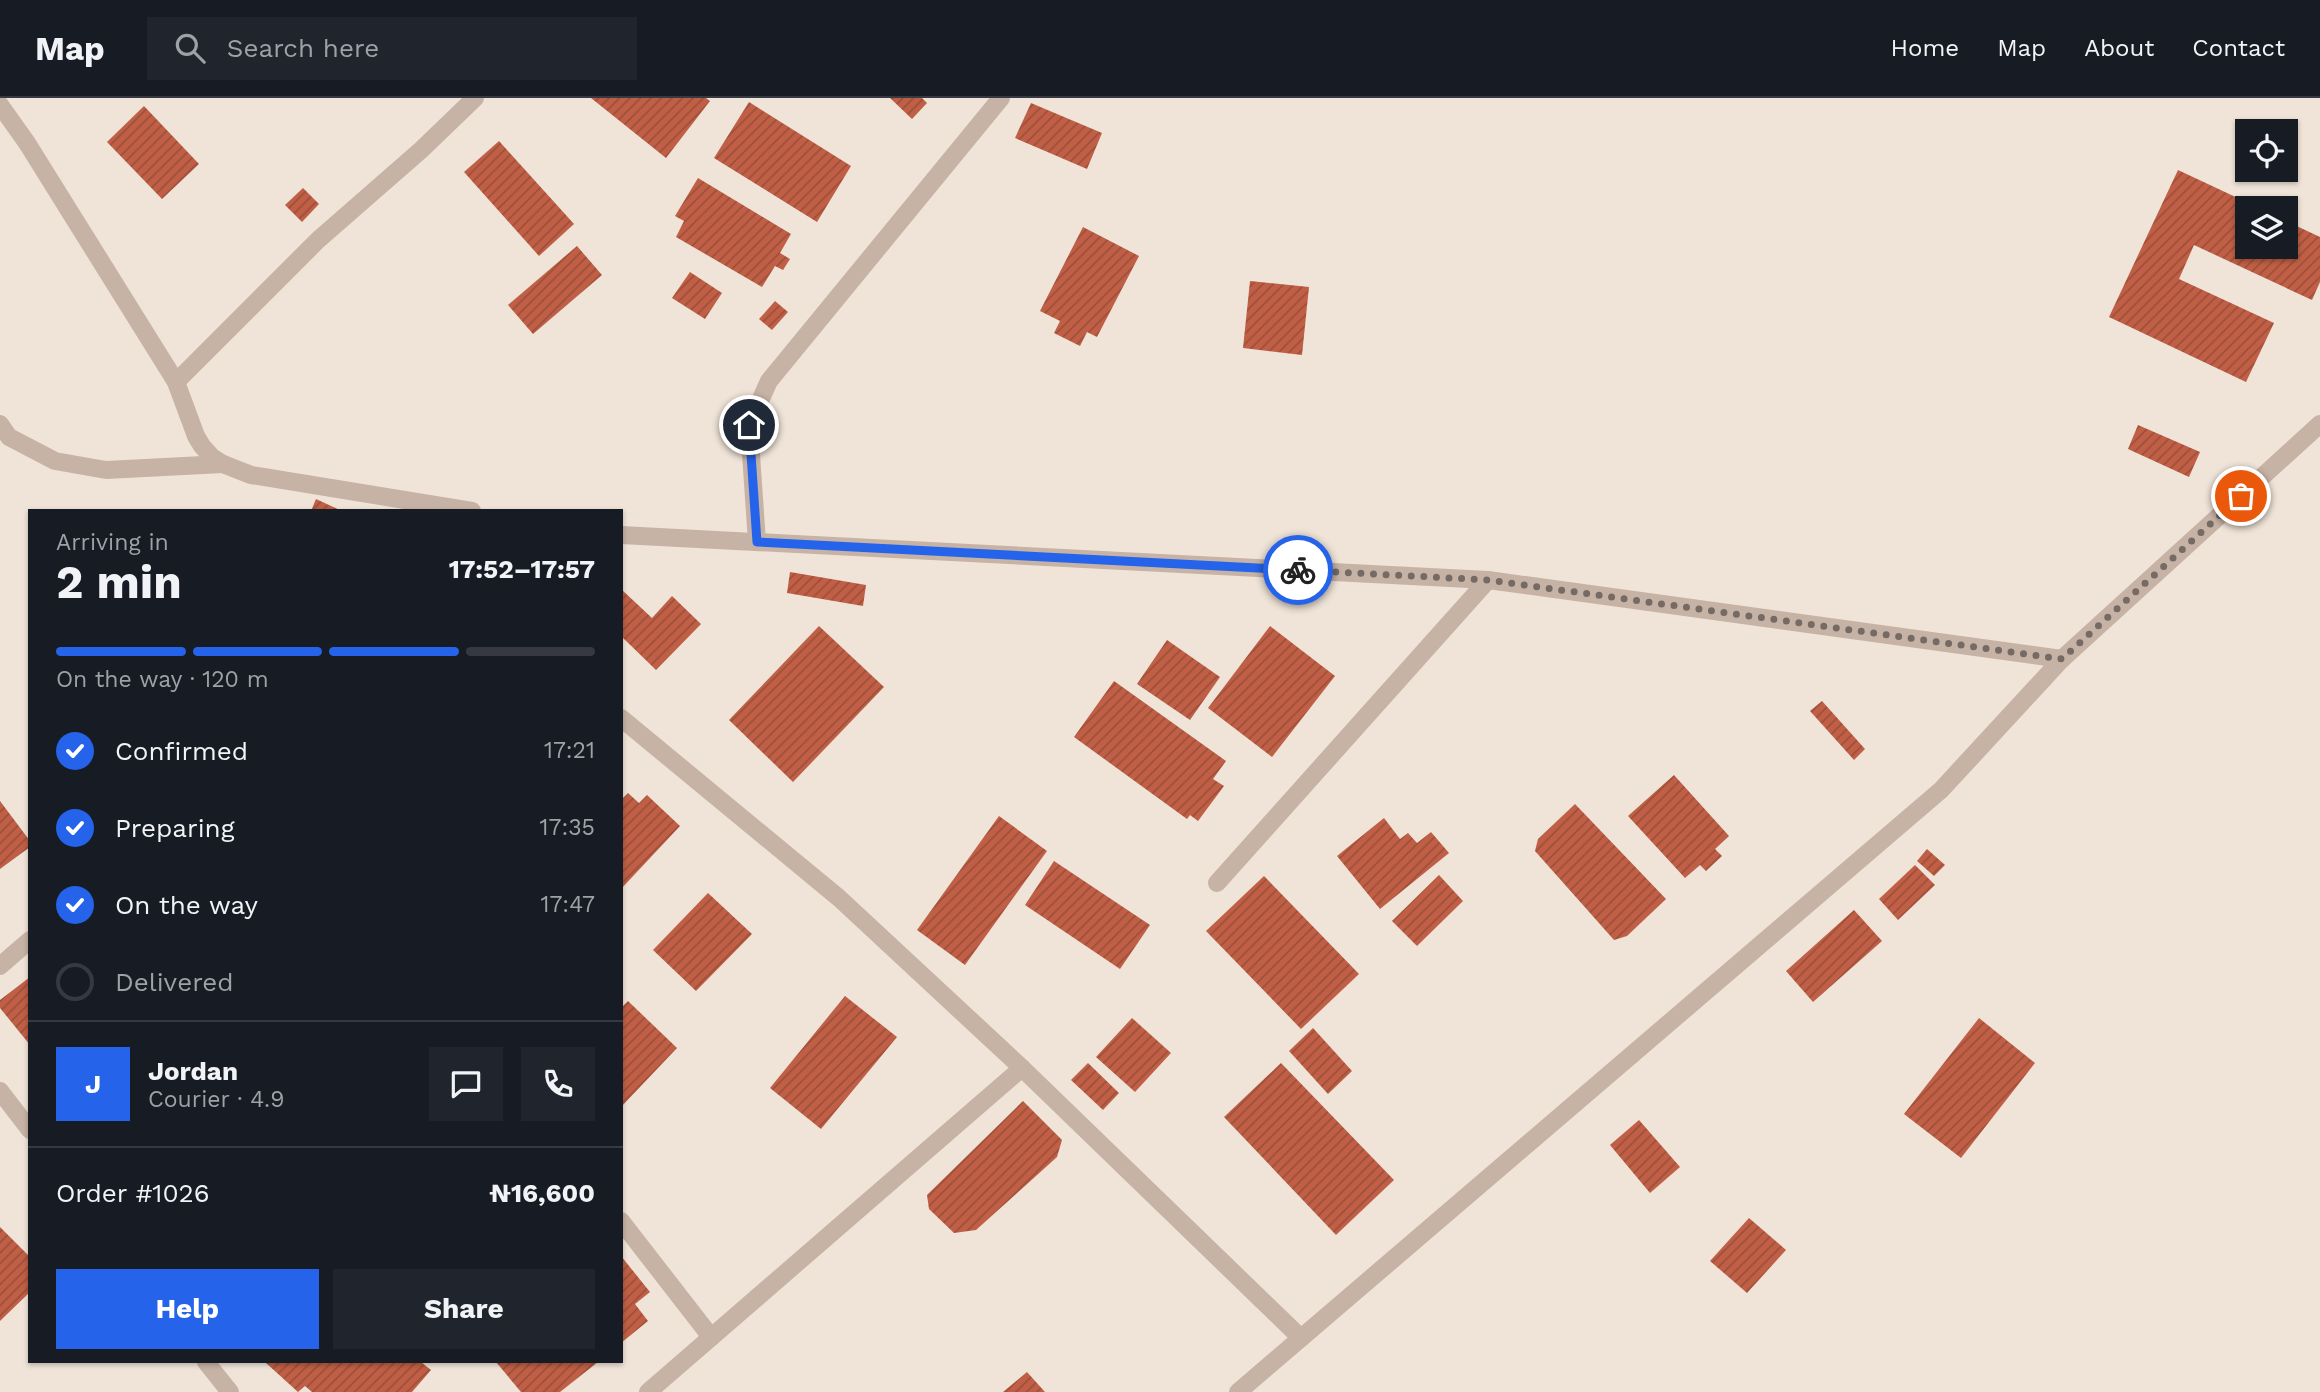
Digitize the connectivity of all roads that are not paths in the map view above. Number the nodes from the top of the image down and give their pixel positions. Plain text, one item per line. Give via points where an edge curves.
1 (475, 98) edge
2 (1001, 98) edge
3 (0, 105) edge
4 (176, 382) junction
5 (0, 424) edge
6 (2320, 424) edge
7 (223, 464) junction
8 (460, 509) edge
9 (623, 535) edge
10 (757, 542) junction
11 (1488, 580) junction
12 (2062, 659) junction
13 (623, 720) edge
14 (1217, 883) dead end
15 (28, 942) edge
16 (0, 966) edge
17 (1022, 1068) junction
18 (0, 1091) edge
19 (28, 1127) edge
20 (623, 1224) edge
21 (711, 1337) junction
22 (1301, 1338) junction
23 (207, 1363) edge
24 (230, 1392) edge
25 (648, 1392) edge
26 (1237, 1392) edge

1 - 4 street via 318,240
2 - 10 street via 769,381 749,425
3 - 4 street
4 - 7 street via 196,436
5 - 7 street via 9,437 55,461 106,470
6 - 12 street
7 - 8 street via 251,475
9 - 10 street
10 - 11 street
11 - 12 street
11 - 14 street
12 - 22 street via 1941,790
13 - 17 street via 839,898
15 - 16 street
17 - 21 street
17 - 22 street
18 - 19 street
20 - 21 street
21 - 25 street
22 - 26 street
23 - 24 street

